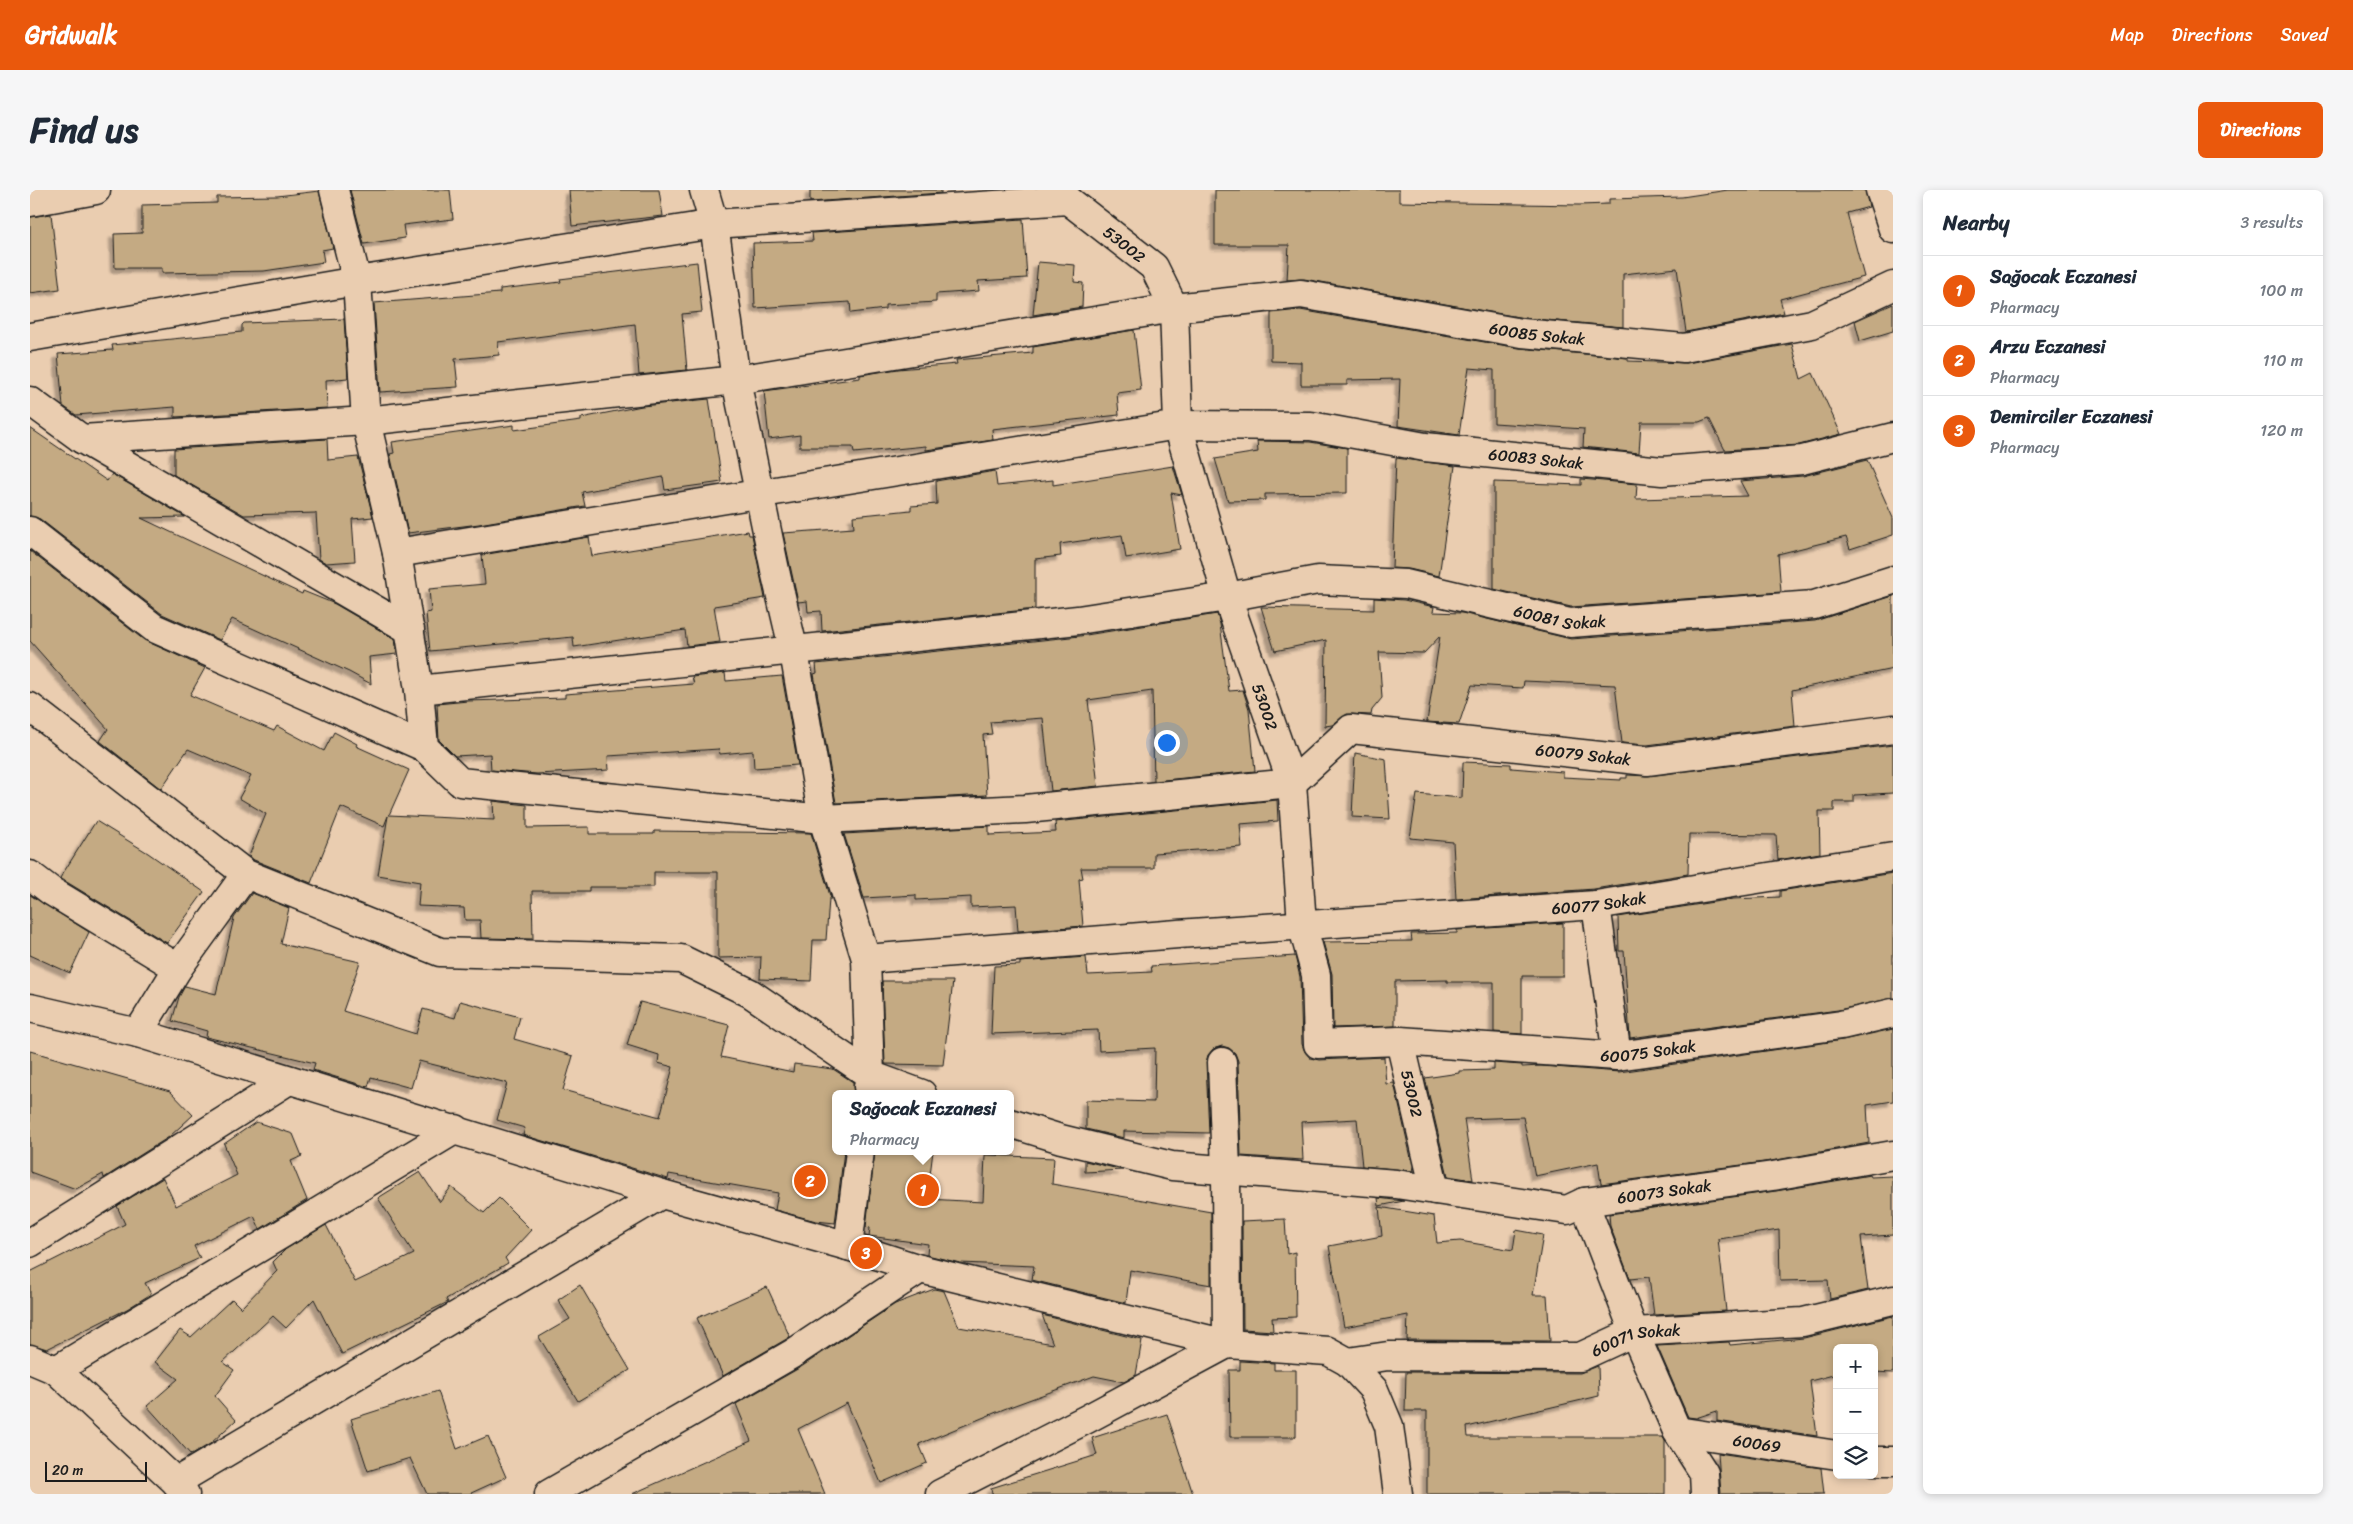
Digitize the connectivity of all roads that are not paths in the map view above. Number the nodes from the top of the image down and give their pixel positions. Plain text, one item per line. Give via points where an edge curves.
1 (96, 190) edge
2 (334, 190) edge
3 (704, 190) edge
4 (1880, 190) edge
5 (1065, 195) edge
6 (30, 202) edge
7 (714, 224) junction
8 (1893, 229) edge
9 (357, 281) junction
10 (1893, 286) edge
11 (1174, 308) junction
12 (30, 337) edge
13 (736, 380) junction
14 (30, 401) edge
15 (366, 421) junction
16 (1178, 424) junction
17 (1893, 437) edge
18 (82, 439) junction
19 (760, 494) junction
20 (30, 531) edge
21 (397, 553) junction
22 (1893, 580) edge
23 (1227, 597) junction
24 (410, 630) junction
25 (794, 652) junction
26 (419, 690) junction
27 (30, 707) edge
28 (1893, 729) edge
29 (424, 747) junction
30 (1292, 783) junction
31 (823, 819) junction
32 (1893, 857) edge
33 (246, 874) junction
34 (30, 875) edge
35 (1596, 905) junction
36 (1302, 924) junction
37 (866, 959) junction
38 (178, 968) junction
39 (30, 1008) edge
40 (1893, 1013) edge
41 (138, 1033) junction
42 (1400, 1041) junction
43 (1617, 1056) junction
44 (1222, 1062) dead end
45 (289, 1080) junction
46 (869, 1084) edge
47 (901, 1090) edge
48 (1014, 1124) edge
49 (456, 1129) junction
50 (859, 1155) edge
51 (1893, 1155) edge
52 (1226, 1170) junction
53 (1435, 1190) junction
54 (662, 1194) junction
55 (1584, 1202) junction
56 (30, 1243) edge
57 (848, 1246) junction
58 (920, 1268) junction
59 (1893, 1300) edge
60 (1634, 1332) junction
61 (1226, 1344) junction
62 (30, 1359) edge
63 (1348, 1362) junction
64 (56, 1370) junction
65 (1677, 1431) junction
66 (1833, 1454) edge
67 (1878, 1461) edge
68 (1893, 1461) edge
69 (180, 1488) edge
70 (549, 1494) edge
71 (940, 1494) edge
72 (1398, 1494) edge
73 (1705, 1494) edge

1 - 6 street
2 - 9 street
3 - 7 street
4 - 8 street
5 - 7 street
5 - 11 street, 53002 via 1154,267
7 - 9 street
7 - 13 street
9 - 12 street
9 - 15 street
10 - 11 street, 60085 Sokak via 1812,324 1684,348 1522,333 1300,294
11 - 13 street, 60085 Sokak
11 - 16 street, 53002
13 - 15 street, 60085 Sokak
13 - 19 street
14 - 18 street
15 - 18 street, 60085 Sokak
15 - 21 street
16 - 17 street, 60083 Sokak via 1311,426 1425,447 1662,471 1802,460
16 - 19 street, 60083 Sokak
16 - 23 street, 53002
18 - 24 street
19 - 21 street, 60083 Sokak
19 - 25 street
20 - 29 street via 154,628
21 - 24 street
22 - 23 street, 60081 Sokak via 1814,605 1570,623 1406,584 1318,580
23 - 25 street, 60081 Sokak via 1078,620
23 - 30 street, 53002
24 - 26 street
25 - 26 street, 60081 Sokak
25 - 31 street
26 - 29 street
27 - 33 street
28 - 30 street, 60079 Sokak via 1648,761 1351,729
29 - 31 street via 460,782
30 - 31 street via 1025,809
30 - 36 street, 53002
31 - 37 street
32 - 35 street, 60077 Sokak
33 - 38 street
33 - 46 street via 440,952 681,959 750,994
34 - 38 street
35 - 36 street, 60077 Sokak
35 - 43 street
36 - 37 street, 60077 Sokak
36 - 42 street, 53002 via 1316,975 1318,1044
37 - 46 street
38 - 41 street
39 - 41 street
40 - 43 street, 60075 Sokak via 1841,1025
41 - 45 street
42 - 43 street, 60075 Sokak
42 - 53 street, 53002
44 - 52 street
45 - 49 street
45 - 56 street
46 - 47 street
48 - 52 street, 60073 Sokak via 1172,1166
49 - 54 street
49 - 64 street
50 - 57 street
51 - 55 street, 60073 Sokak via 1773,1176
52 - 53 street, 60073 Sokak
52 - 61 street
53 - 55 street, 60073 Sokak via 1567,1210
54 - 57 street
54 - 69 street
55 - 60 street
57 - 58 street
58 - 61 street
58 - 70 street via 792,1354
59 - 60 street, 60071 Sokak via 1803,1322
60 - 63 street, 60071 Sokak via 1580,1357 1388,1356
60 - 65 street
61 - 63 street via 1328,1351
61 - 71 street
62 - 64 street
63 - 72 street via 1374,1390 1389,1426
64 - 69 street
65 - 66 street, 60069
65 - 73 street via 1704,1473
67 - 68 street

